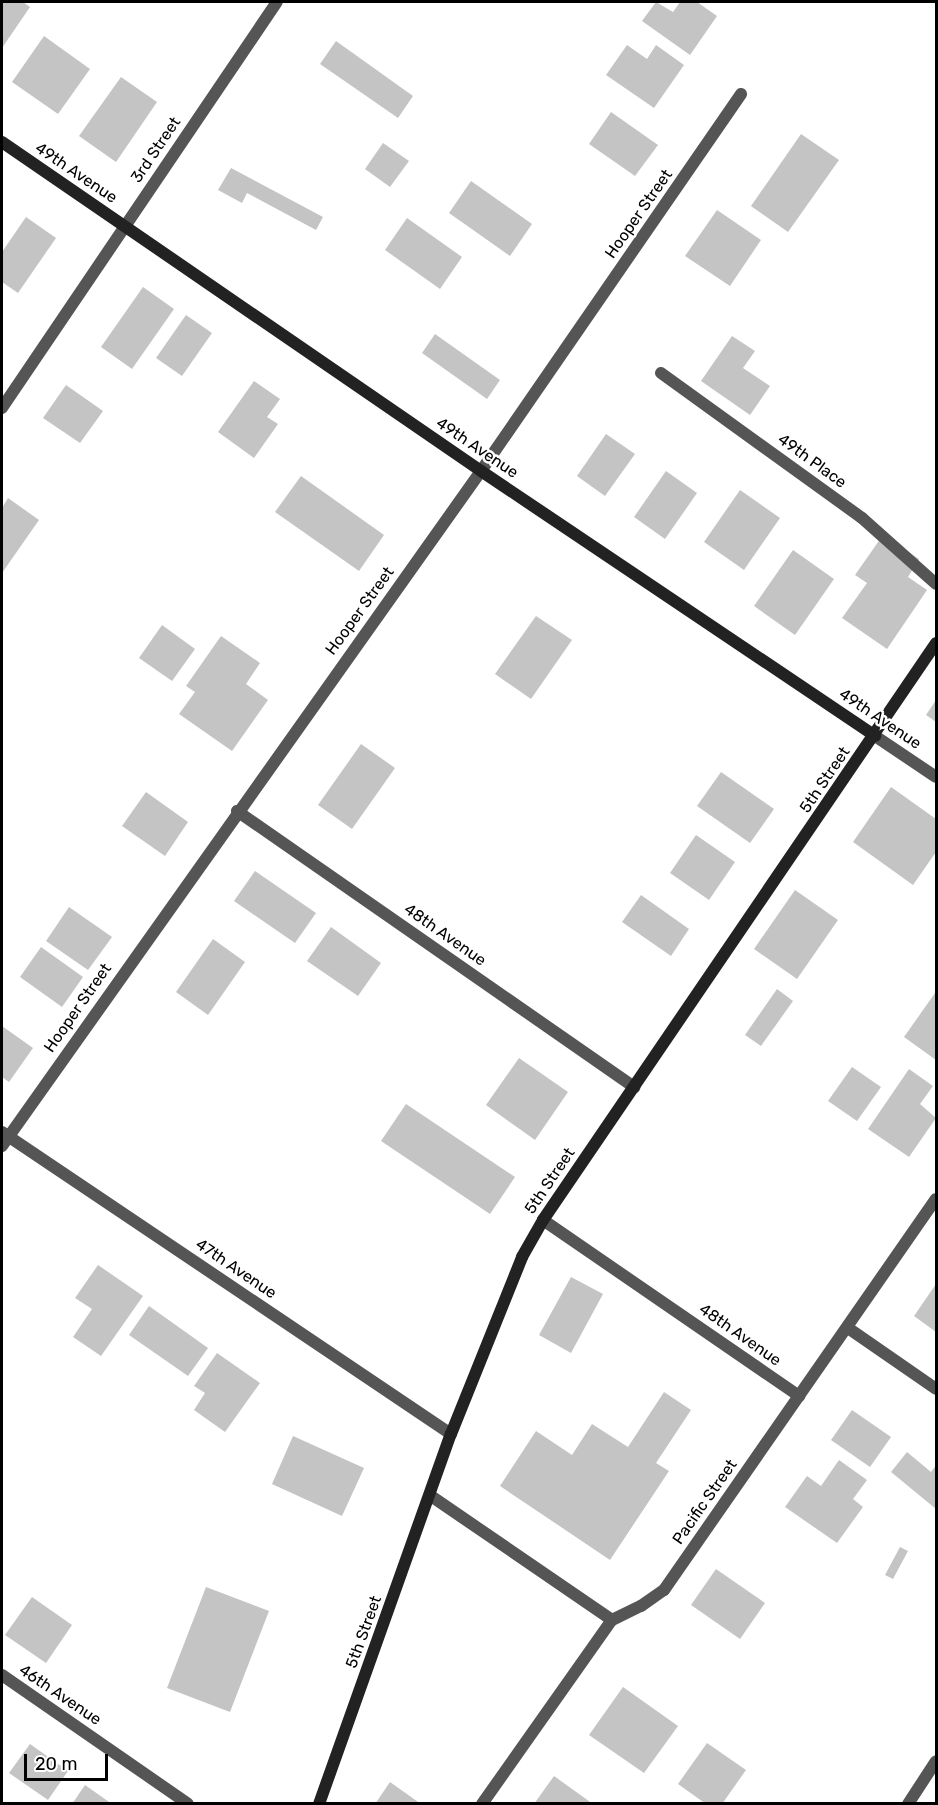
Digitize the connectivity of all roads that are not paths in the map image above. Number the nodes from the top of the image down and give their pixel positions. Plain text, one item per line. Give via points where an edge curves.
1 (277, 2) edge
2 (741, 94) dead end
3 (2, 142) edge
4 (124, 226) junction
5 (661, 373) dead end
6 (2, 408) edge
7 (481, 471) junction
8 (936, 584) edge
9 (936, 643) edge
10 (875, 736) junction
11 (936, 777) edge
12 (237, 811) junction
13 (634, 1087) junction
14 (4, 1138) edge
15 (936, 1199) edge
16 (543, 1220) junction
17 (848, 1328) junction
18 (936, 1389) edge
19 (799, 1396) junction
20 (451, 1434) junction
21 (431, 1496) junction
22 (612, 1620) junction
23 (2, 1675) edge
24 (936, 1761) edge
25 (188, 1803) edge
26 (319, 1803) edge
27 (482, 1803) edge
28 (908, 1803) edge

1 - 4 street, 3rd Street
2 - 7 street, Hooper Street
3 - 4 street, 49th Avenue
4 - 6 street, 3rd Street
4 - 7 street, 49th Avenue
5 - 8 street, 49th Place via 862,518
7 - 10 street, 49th Avenue
7 - 12 street, Hooper Street
9 - 10 street, 5th Street
10 - 11 street, 49th Avenue
10 - 13 street, 5th Street
12 - 13 street, 48th Avenue
12 - 14 street, Hooper Street
13 - 16 street, 5th Street
14 - 20 street, 47th Avenue
15 - 17 street, Pacific Street
16 - 19 street, 48th Avenue
16 - 20 street, 5th Street via 522,1257
17 - 18 street
17 - 19 street, Pacific Street
19 - 22 street, Pacific Street via 664,1590
20 - 21 street, 5th Street
21 - 22 street
21 - 26 street, 5th Street
22 - 27 street, Pacific Street
23 - 25 street, 46th Avenue
24 - 28 street

